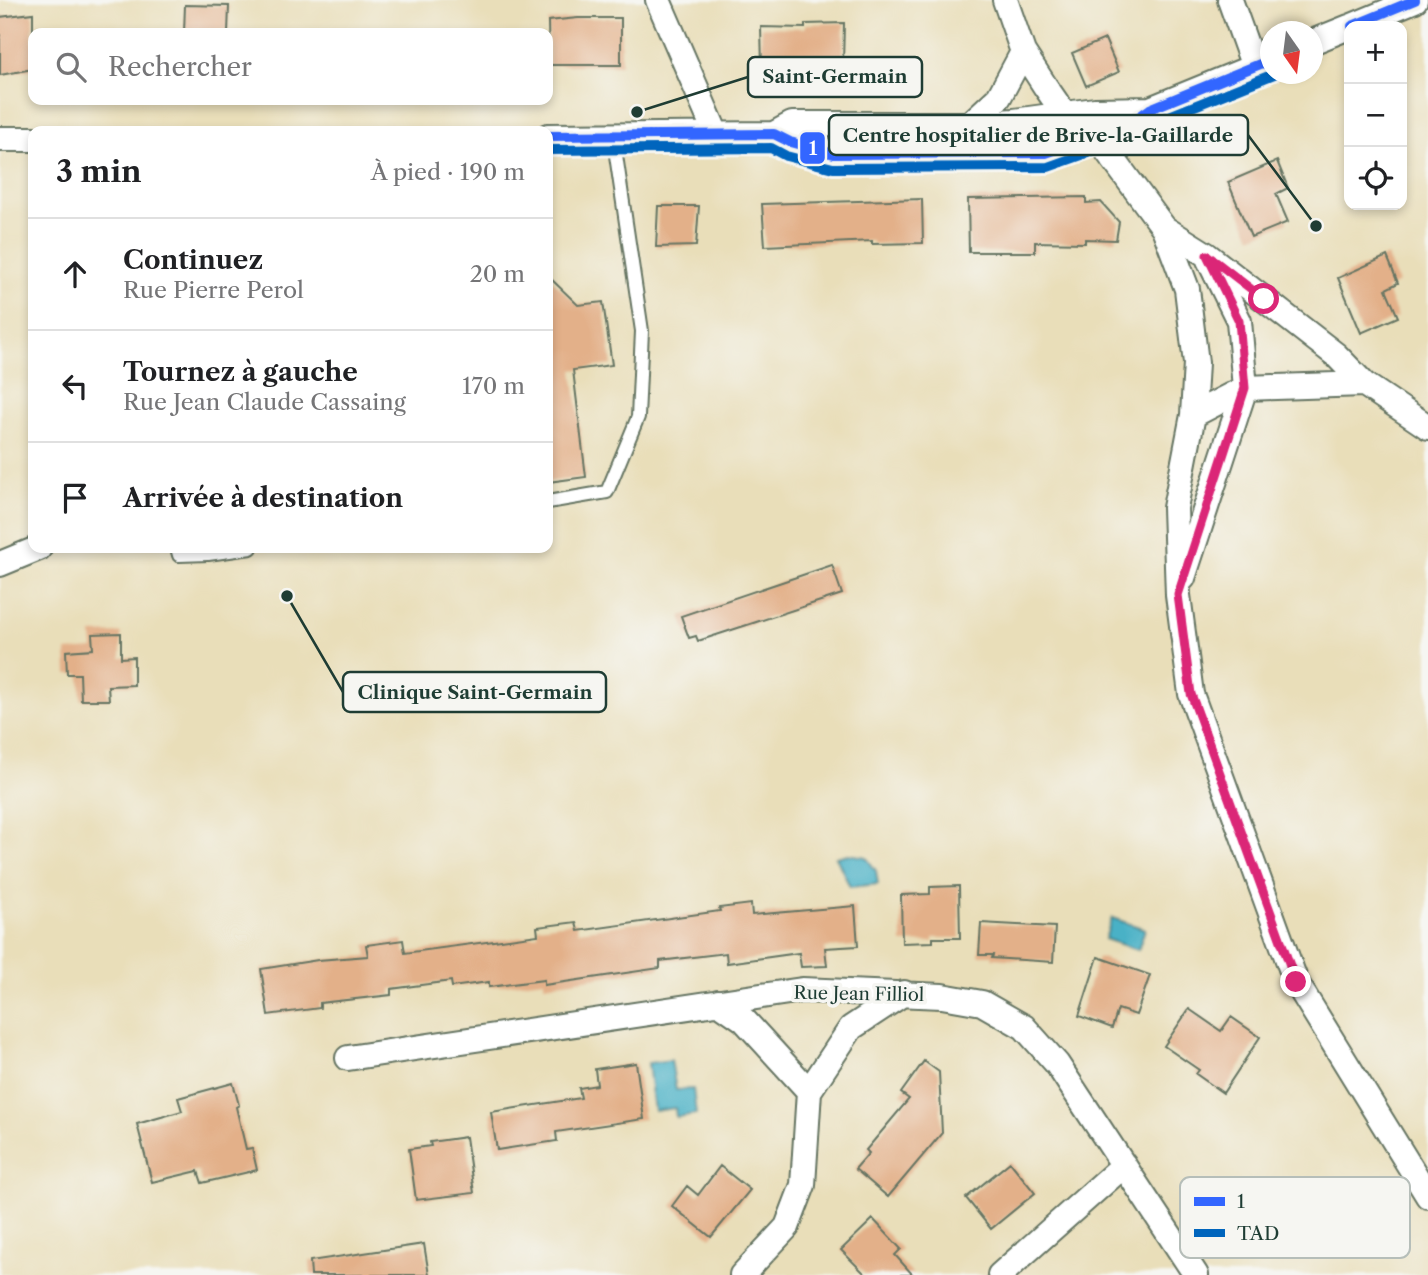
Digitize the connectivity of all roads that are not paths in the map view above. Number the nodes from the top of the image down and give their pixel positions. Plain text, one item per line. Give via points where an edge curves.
1 (658, 0) edge
2 (1006, 0) edge
3 (1230, 0) edge
4 (1415, 0) edge
5 (1364, 21) edge
6 (1344, 30) edge
7 (1323, 38) edge
8 (1023, 52) junction
9 (1260, 59) edge
10 (1260, 64) edge
11 (1150, 110) junction
12 (1065, 115) junction
13 (971, 124) junction
14 (716, 134) junction
15 (774, 134) junction
16 (613, 135) junction
17 (553, 136) edge
18 (1096, 136) junction
19 (0, 139) edge
20 (28, 139) edge
21 (1164, 228) junction
22 (1207, 255) junction
23 (1364, 384) junction
24 (1245, 388) junction
25 (1193, 415) junction
26 (1428, 427) edge
27 (553, 501) edge
28 (28, 553) edge
29 (178, 553) edge
30 (215, 553) edge
31 (0, 564) edge
32 (1178, 595) junction
33 (904, 993) junction
34 (718, 1002) junction
35 (348, 1058) dead end
36 (809, 1091) junction
37 (1124, 1166) junction
38 (1428, 1196) edge
39 (1180, 1251) edge
40 (1185, 1258) edge
41 (742, 1275) edge
42 (1000, 1275) edge
43 (1196, 1275) edge

1 - 14 street
2 - 8 street
3 - 9 street
4 - 5 street
6 - 7 street
8 - 12 street
8 - 13 street via 999,97
10 - 11 street
11 - 12 street
11 - 18 street
12 - 13 street
12 - 18 street
13 - 15 street via 792,124
14 - 15 street
14 - 16 street
15 - 18 street via 834,154 1046,153
16 - 17 street
16 - 27 lane via 642,331 638,417 607,492
18 - 21 street
19 - 20 street
21 - 22 street
21 - 25 street via 1186,289 1196,363
22 - 23 street via 1336,355
22 - 24 street via 1239,321
23 - 24 street
23 - 26 street
24 - 25 street
24 - 32 street
25 - 32 street via 1175,508
28 - 31 street
29 - 30 lane
32 - 38 street via 1191,694 1296,982
33 - 34 street, Rue Jean Filliol via 802,990
33 - 36 street via 851,1028
33 - 37 street, Rue Jean Filliol via 982,1003 1024,1027 1057,1064
34 - 35 street, Rue Jean Filliol
34 - 36 street via 744,1020
36 - 41 street via 803,1185 787,1227
37 - 39 street, Rue Jean Filliol
37 - 42 street
40 - 43 street, Rue Jean Filliol

